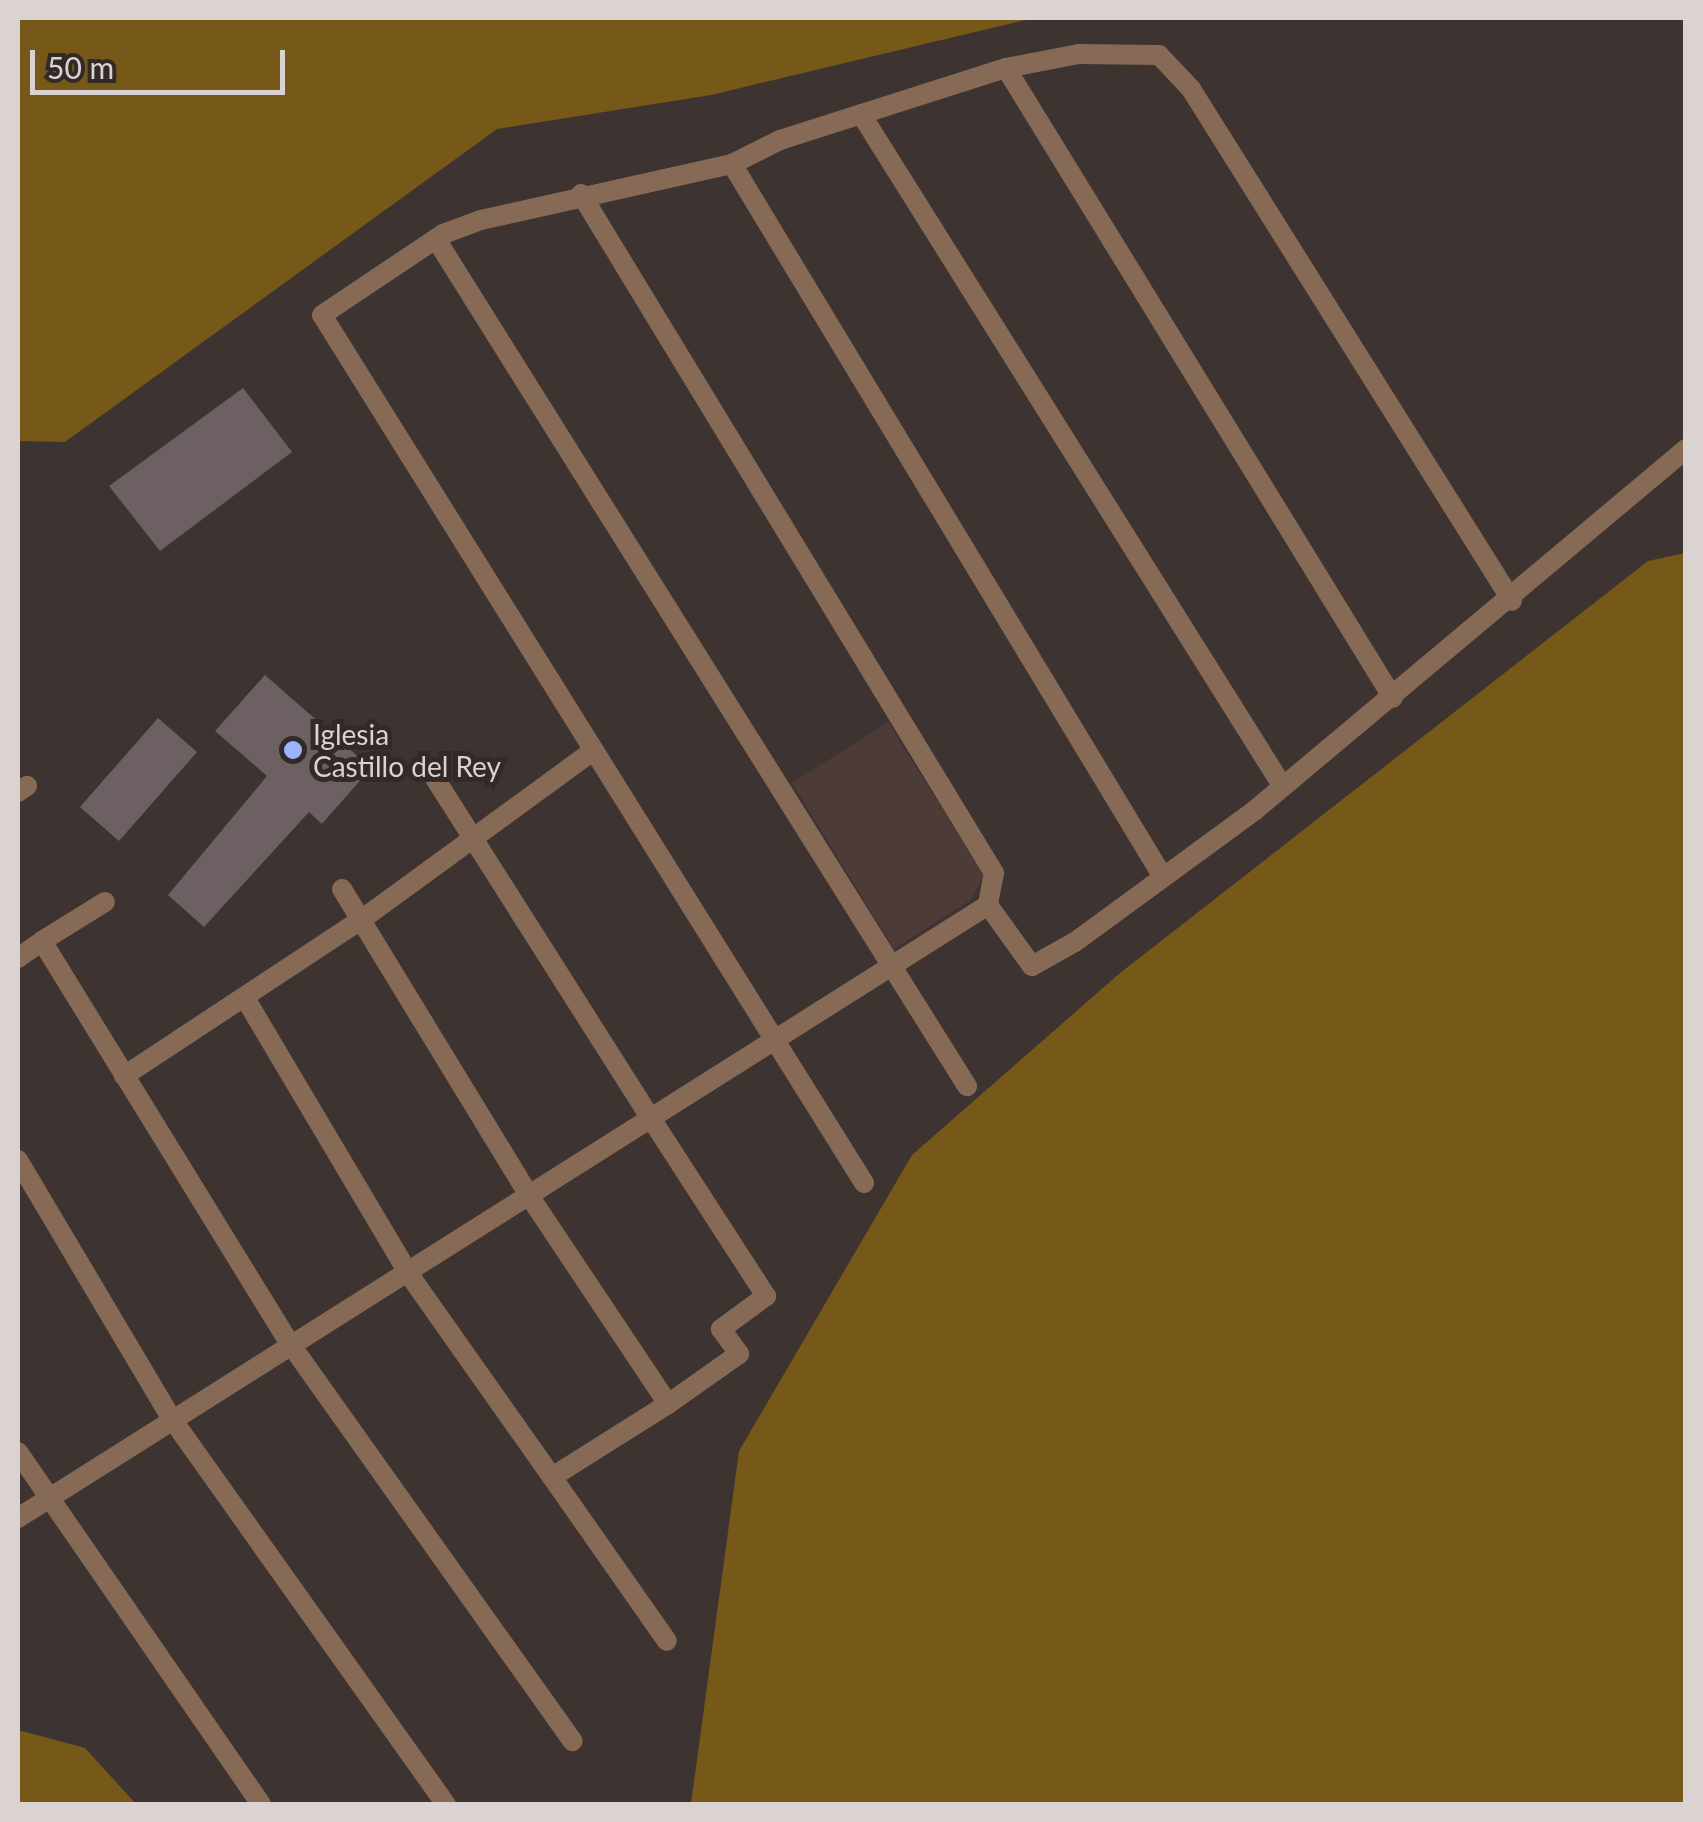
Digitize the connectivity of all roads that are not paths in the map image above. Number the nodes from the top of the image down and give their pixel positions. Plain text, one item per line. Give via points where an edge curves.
1 (1006, 68) junction
2 (861, 114) junction
3 (732, 164) junction
4 (581, 194) junction
5 (436, 239) junction
6 (1686, 449) edge
7 (1512, 601) junction
8 (1394, 698) junction
9 (594, 750) junction
10 (429, 769) dead end
11 (1283, 788) junction
12 (474, 840) junction
13 (1164, 877) junction
14 (342, 889) dead end
15 (106, 902) dead end
16 (988, 905) junction
17 (361, 920) junction
18 (42, 941) junction
19 (18, 958) edge
20 (891, 964) junction
21 (245, 998) junction
22 (775, 1041) junction
23 (124, 1076) junction
24 (967, 1086) dead end
25 (652, 1120) junction
26 (18, 1160) edge
27 (864, 1183) dead end
28 (530, 1197) junction
29 (408, 1274) junction
30 (291, 1345) junction
31 (668, 1404) junction
32 (172, 1419) junction
33 (18, 1452) edge
34 (552, 1477) junction
35 (46, 1500) junction
36 (18, 1518) edge
37 (667, 1641) dead end
38 (572, 1741) dead end
39 (260, 1804) edge
40 (446, 1804) edge

1 - 2 street
1 - 7 street via 1079,54 1159,54 1191,89
1 - 8 street
2 - 3 street
2 - 11 street
3 - 4 street
3 - 13 street
4 - 5 street
4 - 16 street via 994,872
5 - 9 street via 322,314
5 - 20 street
6 - 7 street
7 - 8 street
8 - 11 street
9 - 12 street
9 - 22 street
10 - 12 street
11 - 13 street
12 - 17 street
12 - 25 street
13 - 16 street via 1032,966
14 - 17 street
15 - 18 street
16 - 20 street
17 - 21 street
17 - 28 street
18 - 19 street
18 - 23 street
20 - 22 street
20 - 24 street
21 - 23 street
21 - 29 street
22 - 25 street
22 - 27 street
23 - 30 street
25 - 28 street
25 - 31 street via 766,1296 720,1328 739,1354
26 - 32 street
28 - 29 street
28 - 31 street
29 - 30 street
29 - 34 street
30 - 32 street
30 - 38 street
31 - 34 street
32 - 35 street
32 - 40 street
33 - 35 street
34 - 37 street
35 - 36 street
35 - 39 street

